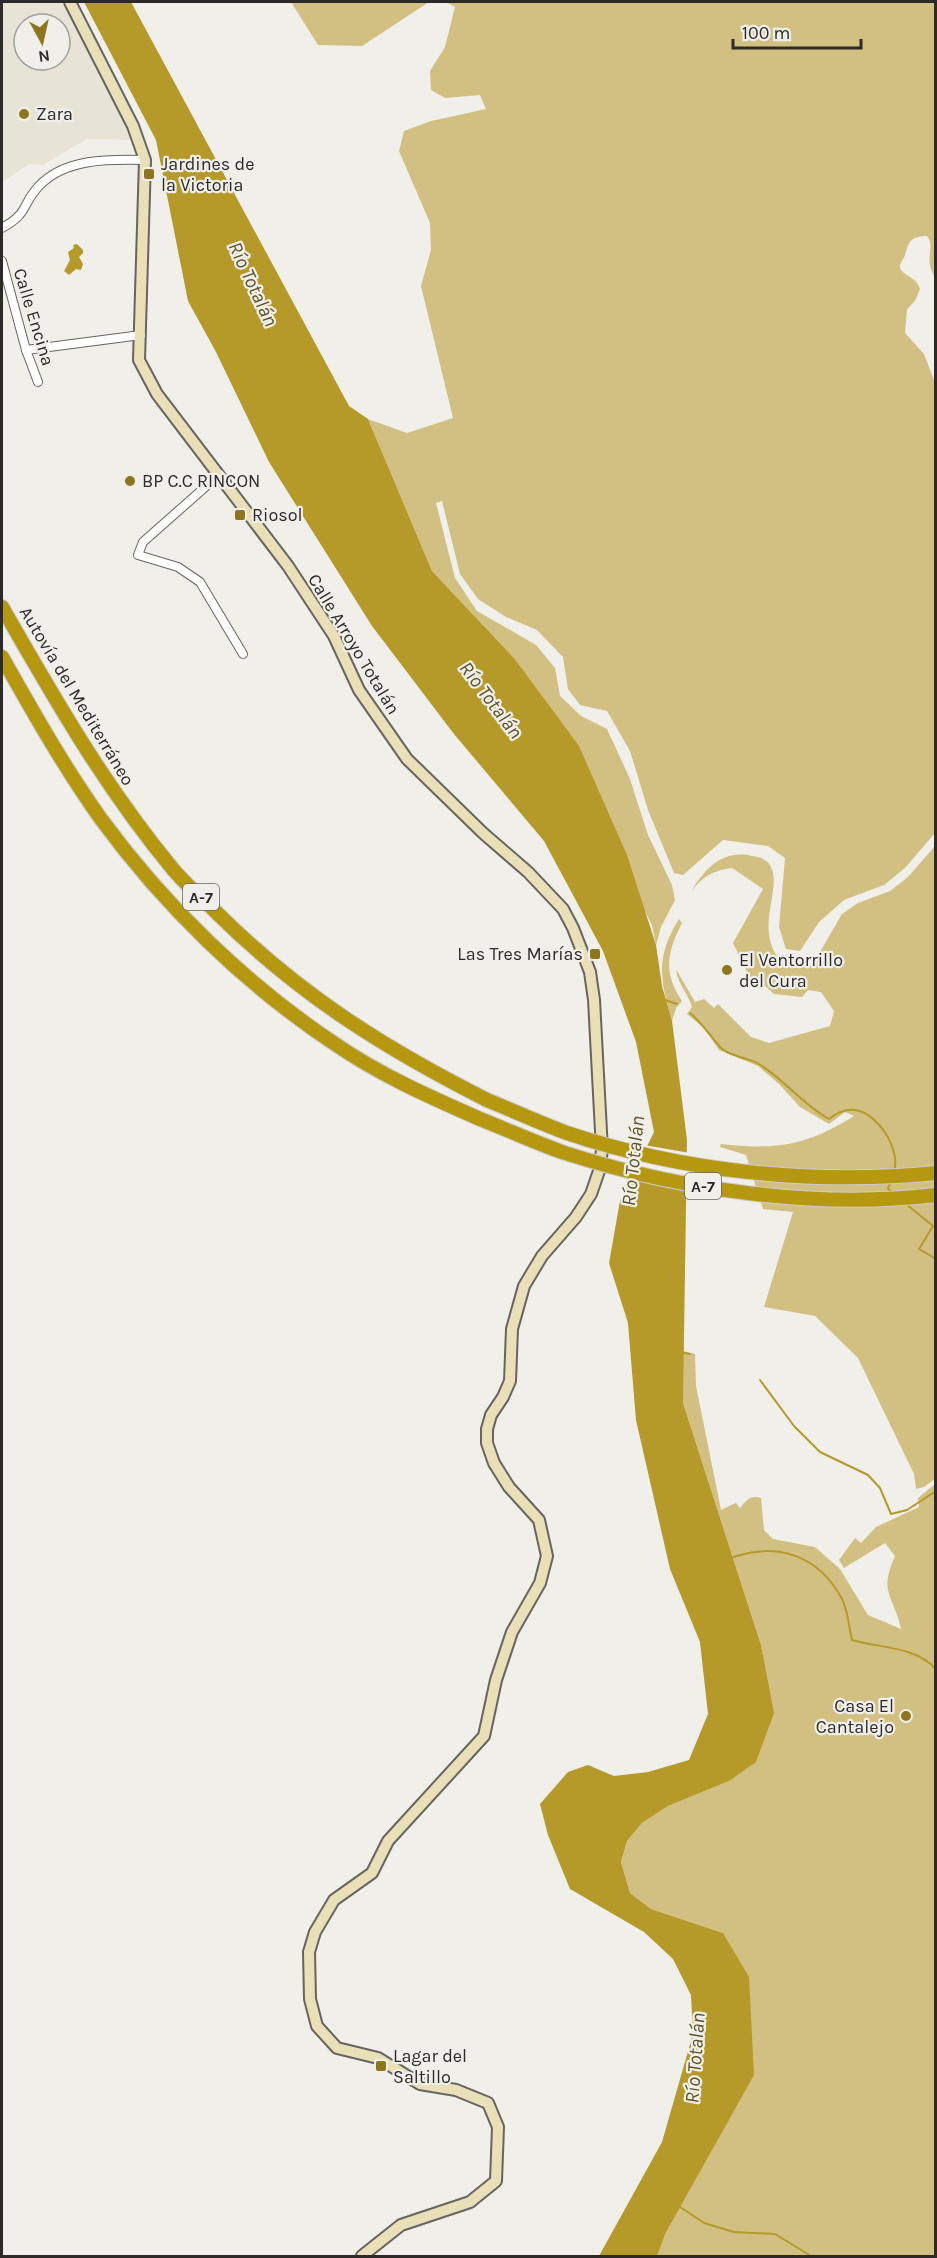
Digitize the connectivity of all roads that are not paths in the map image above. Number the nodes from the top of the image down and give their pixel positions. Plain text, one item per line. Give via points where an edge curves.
1 (70, 2) edge
2 (145, 160) junction
3 (2, 228) edge
4 (2, 261) edge
5 (141, 335) junction
6 (26, 350) junction
7 (38, 382) dead end
8 (220, 474) junction
9 (2, 607) edge
10 (243, 654) dead end
11 (2, 657) edge
12 (936, 1173) edge
13 (936, 1195) edge
14 (362, 2256) edge

1 - 2 street, Calle Arroyo Totalán via 133,126
2 - 3 street via 84,163 57,172 38,187 21,216
2 - 5 street, Calle Arroyo Totalán
4 - 6 street, Calle Encina
5 - 6 street
5 - 8 street, Calle Arroyo Totalán via 139,360 157,394
6 - 7 street, Calle Encina
8 - 10 street via 143,542 138,555 178,567 200,582
8 - 14 street, Calle Arroyo Totalán via 334,636 359,690 407,759 550,894 573,928 590,972 594,1000 602,1150 599,1171 591,1194 542,1256 524,1286 512,1329 510,1381 491,1415 487,1443 509,1487 539,1520 547,1556 540,1583 512,1632 484,1736 388,1841 372,1873 334,1900 315,1932 309,1952 310,1999 317,2026 337,2048 378,2058 420,2084 456,2090 488,2103 498,2127 496,2181 471,2202 401,2225
9 - 12 highway, Autovía del Mediterráneo / A-7, bridge via 70,726 123,806 174,870 290,980 344,1020 414,1063 487,1100 568,1133 645,1154 738,1171 827,1178
11 - 13 highway, A-7, bridge via 47,737 102,820 163,894 280,1004 336,1045 407,1086 565,1152 641,1174 730,1191 822,1197

